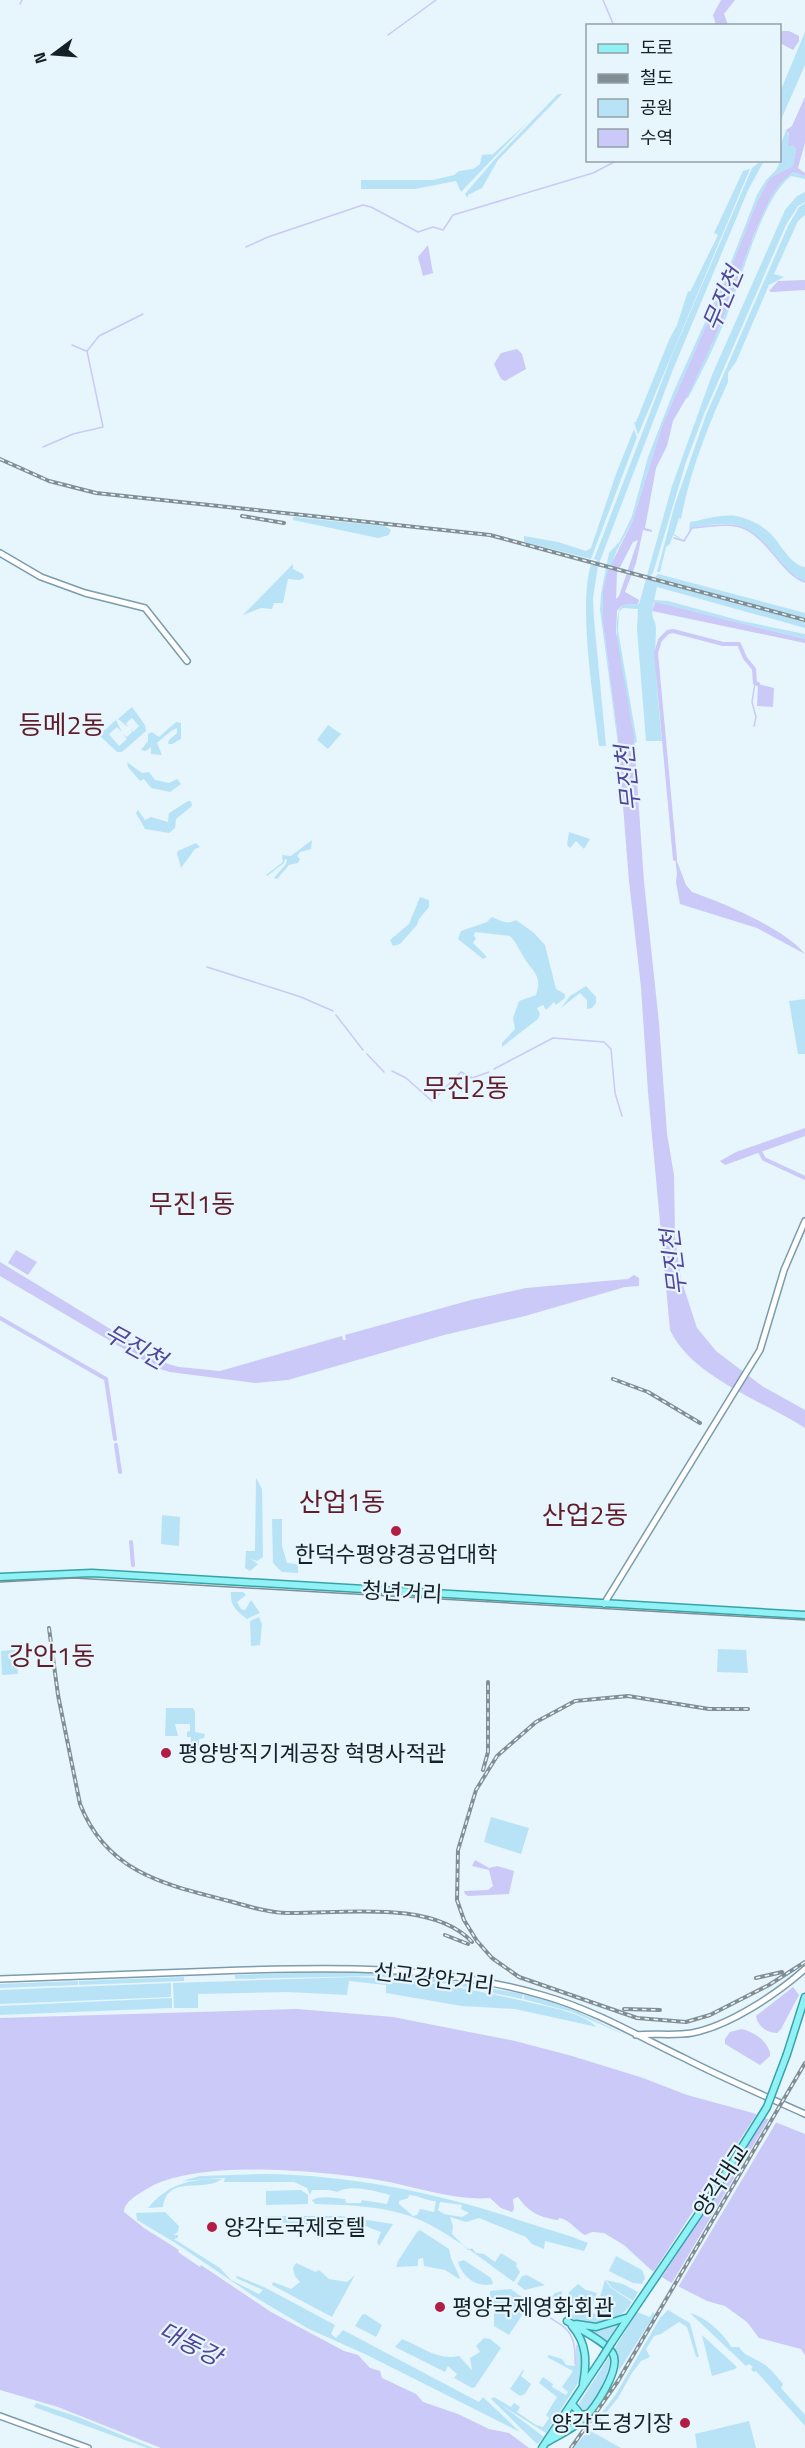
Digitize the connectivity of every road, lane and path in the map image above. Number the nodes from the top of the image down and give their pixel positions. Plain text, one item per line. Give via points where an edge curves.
1 (0, 553) edge
2 (187, 661) dead end
3 (805, 1221) edge
4 (0, 1577) edge
5 (604, 1604) junction
6 (803, 1614) edge
7 (804, 1971) edge
8 (0, 1979) edge
9 (805, 1996) edge
10 (636, 2035) junction
11 (805, 2114) edge
12 (629, 2317) junction
13 (567, 2321) junction
14 (582, 2389) junction
15 (572, 2404) junction
16 (589, 2414) junction
17 (0, 2416) edge
18 (544, 2445) edge
19 (88, 2448) edge

1 - 2 main road via 41,577 145,608
3 - 5 main road via 784,1270 764,1340 750,1367
4 - 5 main road, 청년거리 via 92,1573
5 - 6 main road, 청년거리
7 - 10 main road via 725,2022 694,2032
8 - 10 main road, 선교강안거리 via 268,1969 410,1970 529,1991 562,2001
9 - 12 main road, 양각대교, bridge via 767,2107
10 - 11 main road, 선교강안거리
12 - 13 main road via 596,2327
12 - 14 main road, 양각대교, bridge
13 - 14 main road via 579,2336 586,2355
13 - 16 main road via 607,2347 615,2359 615,2369
14 - 15 main road, 양각대교
15 - 16 main road via 581,2415
15 - 18 main road, 양각대교
16 - 18 main road
17 - 19 main road

